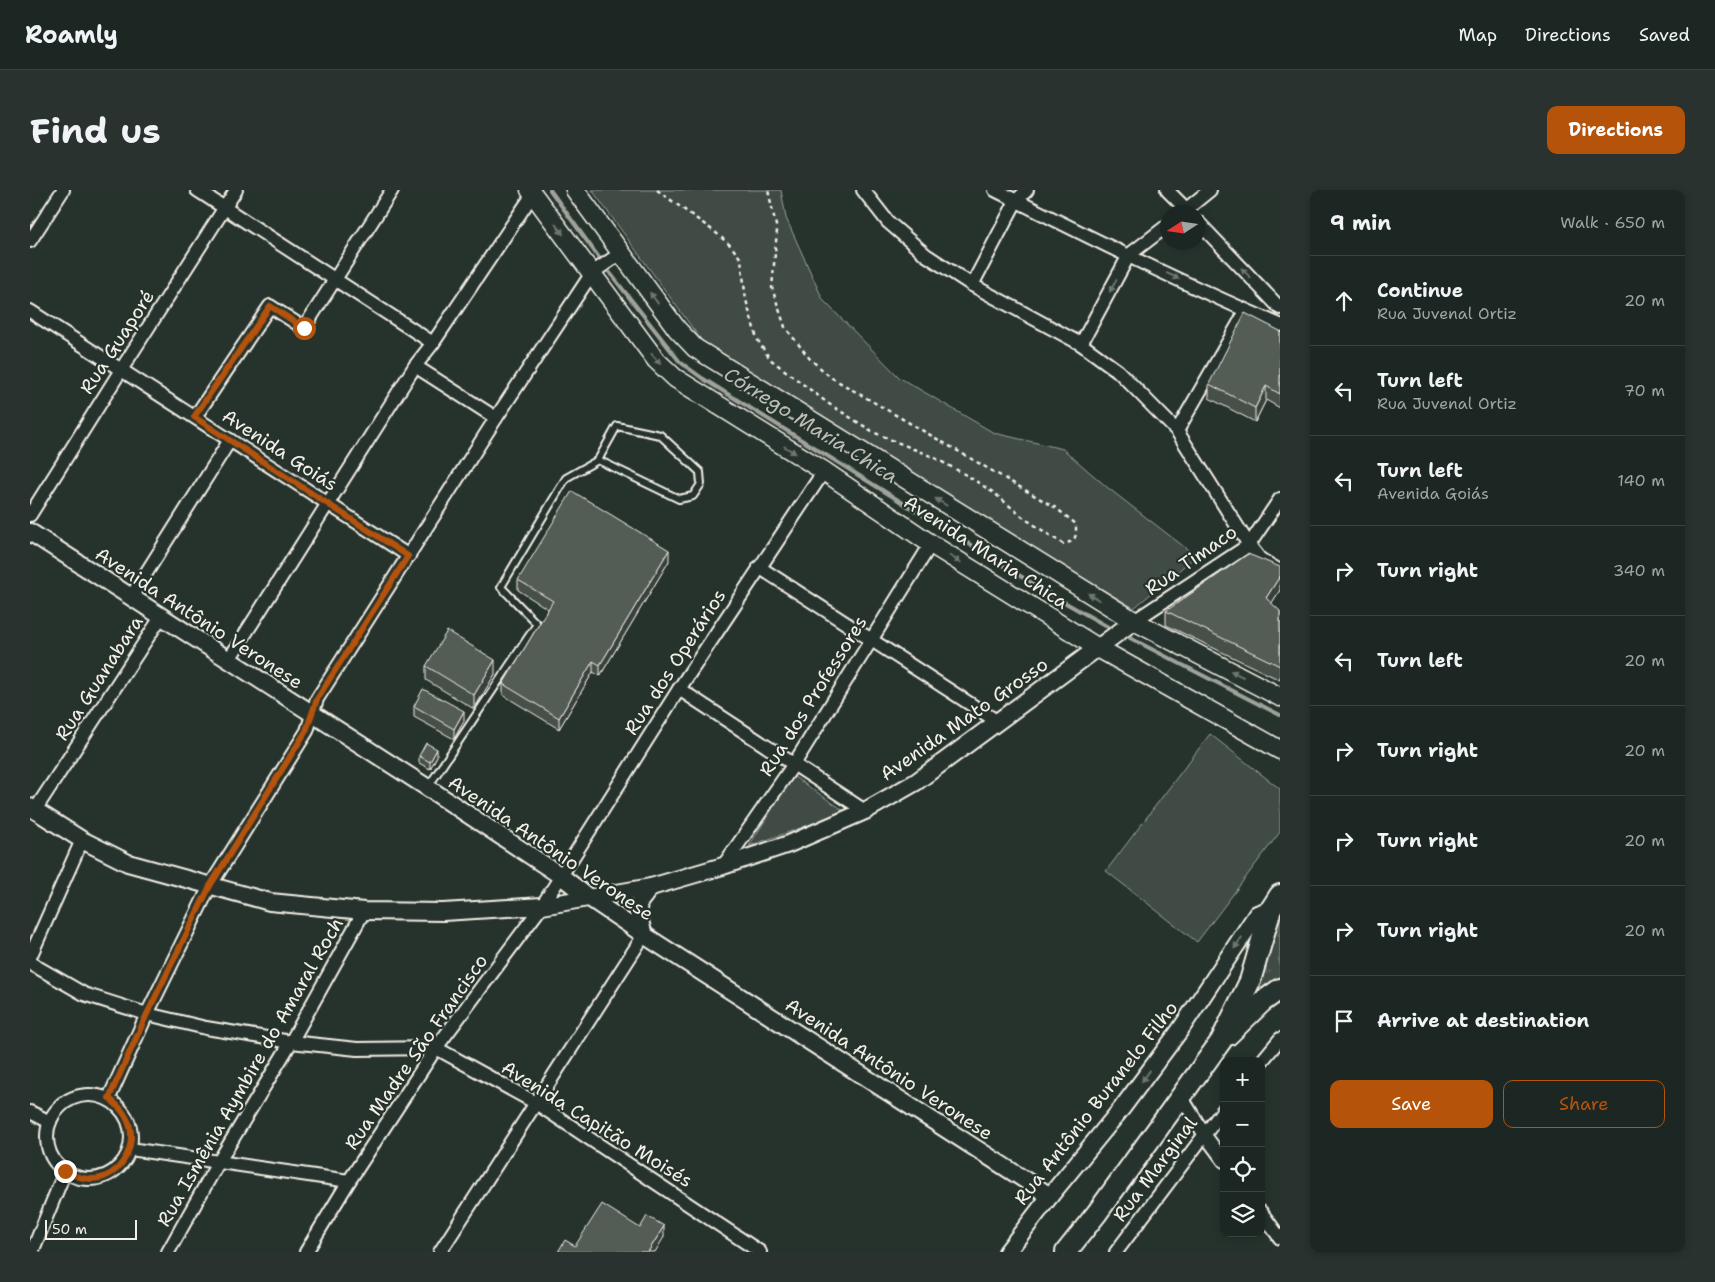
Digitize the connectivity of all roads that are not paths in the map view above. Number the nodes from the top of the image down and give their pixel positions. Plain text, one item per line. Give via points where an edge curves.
1 (62, 190) edge
2 (197, 190) edge
3 (236, 190) edge
4 (392, 190) edge
5 (575, 190) edge
6 (864, 190) edge
7 (995, 190) edge
8 (1027, 190) edge
9 (1167, 190) edge
10 (1210, 190) edge
11 (531, 192) edge
12 (1016, 200) junction
13 (1180, 205) edge
14 (1194, 205) edge
15 (225, 208) junction
16 (1205, 229) edge
17 (1160, 231) edge
18 (30, 240) edge
19 (620, 254) junction
20 (1129, 256) junction
21 (593, 272) junction
22 (335, 278) junction
23 (972, 285) junction
24 (1280, 308) edge
25 (30, 311) edge
26 (1246, 311) junction
27 (1280, 325) edge
28 (433, 343) junction
29 (1081, 344) junction
30 (415, 366) junction
31 (120, 370) junction
32 (194, 417) junction
33 (496, 418) junction
34 (1177, 431) junction
35 (230, 440) junction
36 (598, 460) junction
37 (824, 471) junction
38 (1280, 499) edge
39 (329, 504) junction
40 (30, 515) edge
41 (30, 532) edge
42 (931, 544) junction
43 (1249, 545) junction
44 (408, 556) junction
45 (759, 567) junction
46 (1280, 571) edge
47 (131, 598) junction
48 (161, 617) junction
49 (1134, 621) junction
50 (871, 641) junction
51 (1098, 648) junction
52 (228, 660) junction
53 (679, 689) junction
54 (1280, 697) edge
55 (312, 715) junction
56 (998, 722) junction
57 (1280, 750) edge
58 (794, 764) junction
59 (428, 788) junction
60 (32, 808) edge
61 (865, 811) junction
62 (82, 840) junction
63 (724, 866) junction
64 (561, 876) junction
65 (210, 886) junction
66 (652, 887) junction
67 (588, 897) junction
68 (1275, 902) edge
69 (542, 906) junction
70 (364, 911) junction
71 (644, 935) junction
72 (30, 957) edge
73 (30, 963) edge
74 (1280, 989) edge
75 (147, 1014) junction
76 (1280, 1039) edge
77 (1221, 1041) junction
78 (290, 1042) junction
79 (436, 1048) junction
80 (1265, 1057) edge
81 (1181, 1096) junction
82 (109, 1098) junction
83 (536, 1103) junction
84 (30, 1112) edge
85 (1220, 1114) edge
86 (50, 1122) junction
87 (1204, 1134) junction
88 (130, 1149) junction
89 (1220, 1156) edge
90 (218, 1163) junction
91 (65, 1171) junction
92 (349, 1181) junction
93 (1050, 1196) junction
94 (1265, 1217) edge
95 (1280, 1238) edge
96 (32, 1252) edge
97 (168, 1252) edge
98 (306, 1252) edge
99 (440, 1252) edge
100 (760, 1252) edge
101 (1007, 1252) edge
102 (1066, 1252) edge
103 (1116, 1252) edge

1 - 18 street
2 - 15 street
3 - 15 street, Rua Guaporé
4 - 22 street
5 - 19 main road, Avenida Maria Chica
6 - 23 street via 888,222 926,255
7 - 12 street
8 - 12 street
9 - 13 street
10 - 14 street
11 -> 21 main road, Avenida Maria Chica
11 - 28 street
12 - 20 street
12 - 23 street
15 - 22 street
15 - 31 street, Rua Guaporé
24 -> 16 street
17 - 20 street
19 - 21 street
49 -> 19 main road, Avenida Maria Chica via 694,348
20 -> 26 street
20 -> 29 street
21 - 33 street
21 -> 37 main road, Avenida Maria Chica via 656,360 675,378
22 - 28 street
22 - 32 street via 304,328 270,306
23 - 29 street
25 - 31 street, Avenida Goiás
26 - 27 street
26 - 34 street
28 - 30 street
29 - 34 street via 1118,371
30 - 33 street
30 - 39 street
31 - 32 street, Avenida Goiás
31 - 40 street, Rua Guaporé
32 - 35 street, Avenida Goiás
33 - 44 street
34 - 43 street
35 - 39 street, Avenida Goiás
35 - 47 street
36 - 36 lane via 679,499 693,496 702,484 700,472 660,435 617,426
36 - 59 lane via 566,478 501,587 537,624
37 - 42 main road, Avenida Maria Chica
37 - 45 street, Rua dos Operários
38 - 43 street, Rua Timaco
39 - 44 street, Avenida Goiás
39 - 52 street
41 - 47 street, Avenida Antônio Veronese
42 - 50 street, Rua dos Professores
42 -> 51 main road, Avenida Maria Chica
43 - 46 street via 1260,559
43 - 49 street, Rua Timaco
44 - 55 street via 317,699
45 - 50 street
45 - 53 street, Rua dos Operários
47 - 48 street, Avenida Antônio Veronese
48 - 52 street, Avenida Antônio Veronese
48 - 60 street, Rua Guanabara
49 - 51 street, Avenida Mato Grosso
54 -> 49 main road, Avenida Maria Chica
50 - 56 street
50 - 58 street, Rua dos Professores
51 - 56 street, Avenida Mato Grosso
51 - 57 main road, Avenida Maria Chica
52 - 55 street, Avenida Antônio Veronese
53 - 58 street
53 - 64 street, Rua dos Operários
55 - 59 street, Avenida Antônio Veronese
55 - 65 street via 306,731
56 - 61 street, Avenida Mato Grosso via 916,782
58 - 61 street
58 - 63 street, Rua dos Professores
59 - 64 street, Avenida Antônio Veronese
60 - 62 street, Avenida Mato Grosso
61 - 63 street, Avenida Mato Grosso via 789,844
62 - 65 street, Avenida Mato Grosso via 128,863
62 - 72 street
63 - 66 street, Avenida Mato Grosso
64 - 67 street, Avenida Antônio Veronese
64 - 69 street, Rua Madre São Francisco
65 - 70 street, Avenida Mato Grosso via 270,902
65 - 75 street
66 - 67 street, Avenida Mato Grosso
66 - 71 street via 638,904
67 - 69 street, Avenida Mato Grosso
67 - 71 street, Avenida Antônio Veronese
68 - 77 main road via 1250,981
68 -> 93 street, Rua Antônio Buranelo Filho via 1257,914 1180,1030
69 - 70 street, Avenida Mato Grosso via 443,912
69 - 79 street, Rua Madre São Francisco
70 - 78 street, Rua Ismênia Aymbire do Amaral Roch
71 - 83 street
71 - 93 street, Avenida Antônio Veronese
73 - 75 street, Avenida Capitão Moisés via 84,994
74 - 77 main road
75 - 78 street, Avenida Capitão Moisés
75 - 82 street
76 - 80 street
77 - 81 main road
78 - 79 street, Avenida Capitão Moisés via 357,1049
78 - 90 street, Rua Ismênia Aymbire do Amaral Roch
79 - 83 street, Avenida Capitão Moisés
79 - 92 street, Rua Madre São Francisco
81 - 87 street
81 - 102 main road
82 - 86 street via 90,1094 72,1098 60,1106
82 - 88 street via 128,1120 132,1135
83 - 99 street
83 - 100 street, Avenida Capitão Moisés
84 - 86 street
85 - 87 street, Rua Marginal
86 - 91 street via 49,1150
87 - 89 street
87 - 103 street, Rua Marginal
88 - 90 street
88 - 91 street via 115,1171 102,1178 78,1178
90 - 92 street
90 - 97 street, Rua Ismênia Aymbire do Amaral Roch
91 - 96 street
92 - 98 street, Rua Madre São Francisco
93 - 101 street, Rua Antônio Buranelo Filho
94 - 95 street

